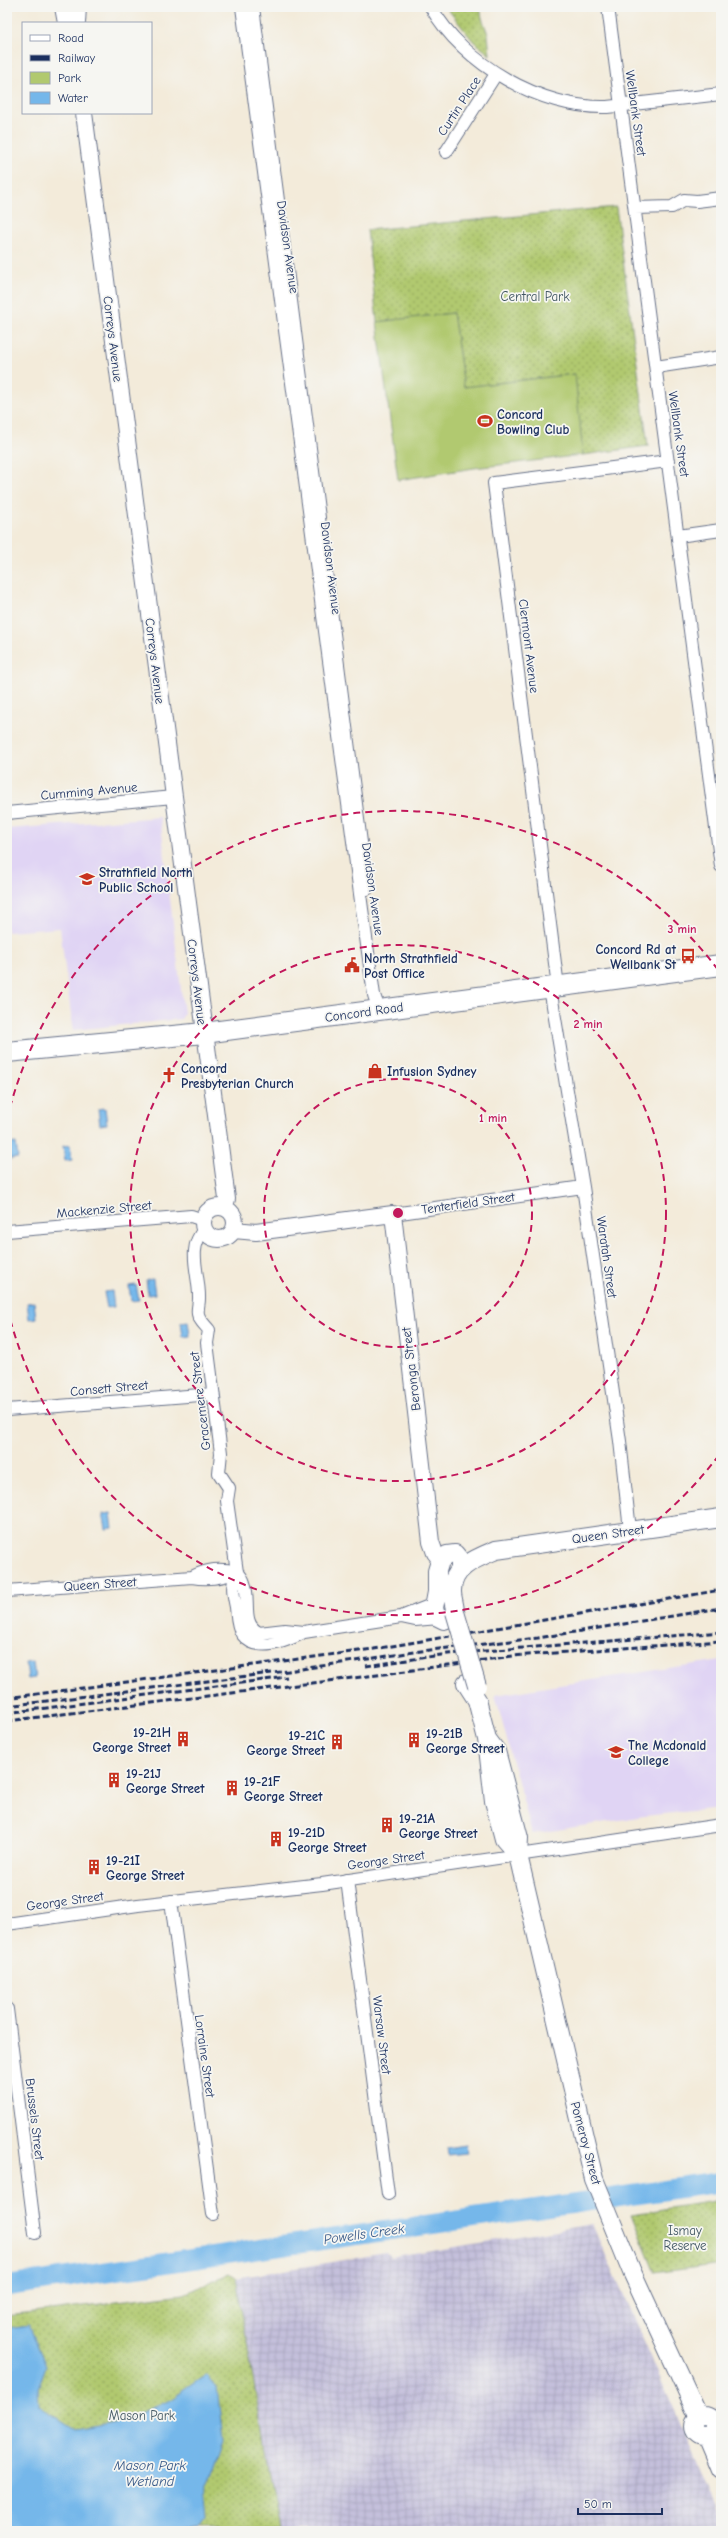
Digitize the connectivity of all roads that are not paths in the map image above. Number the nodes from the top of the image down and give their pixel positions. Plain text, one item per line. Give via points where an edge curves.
1 (64, 7) edge
2 (72, 7) edge
3 (78, 7) edge
4 (242, 7) edge
5 (253, 7) edge
6 (431, 7) edge
7 (608, 7) edge
8 (66, 22) edge
9 (77, 22) edge
10 (496, 74) junction
11 (721, 94) edge
12 (622, 106) junction
13 (84, 114) edge
14 (446, 152) dead end
15 (721, 198) edge
16 (635, 208) junction
17 (721, 357) edge
18 (656, 367) junction
19 (668, 461) junction
20 (721, 530) edge
21 (678, 536) junction
22 (173, 798) junction
23 (7, 813) edge
24 (721, 866) edge
25 (721, 965) edge
26 (554, 988) junction
27 (379, 1010) junction
28 (204, 1033) junction
29 (7, 1052) edge
30 (583, 1187) junction
31 (224, 1208) junction
32 (393, 1214) junction
33 (204, 1225) junction
34 (234, 1230) junction
35 (7, 1231) edge
36 (213, 1394) junction
37 (7, 1410) edge
38 (721, 1518) edge
39 (630, 1530) junction
40 (451, 1560) junction
41 (237, 1572) junction
42 (7, 1591) edge
43 (444, 1616) junction
44 (721, 1825) edge
45 (518, 1855) junction
46 (347, 1880) junction
47 (171, 1901) junction
48 (7, 1924) edge
49 (7, 2009) edge
50 (388, 2194) dead end
51 (213, 2214) dead end
52 (35, 2233) dead end
53 (710, 2424) edge
54 (721, 2469) edge

1 - 2 street
1 - 8 street
3 - 9 street
4 - 27 street, Davidson Avenue via 360,894 374,995
5 - 27 street, Davidson Avenue via 363,853 380,995
6 - 10 street via 448,31
7 - 12 street, Wellbank Street
10 - 12 street via 558,101 591,107
10 - 14 street, Curtin Place
11 - 12 street
12 - 16 street, Wellbank Street
13 - 22 street, Correys Avenue
15 - 16 street via 684,200 672,207
16 - 18 street, Wellbank Street
17 - 18 street
18 - 19 street, Wellbank Street
19 - 21 street, Wellbank Street
19 - 26 street, Clermont Avenue via 494,483
20 - 21 street
21 - 24 street, Wellbank Street
22 - 23 street, Cumming Avenue
22 - 28 street, Correys Avenue
25 - 26 main road, Concord Road
26 - 27 main road, Concord Road
26 - 30 street, Waratah Street
27 - 28 main road, Concord Road
28 - 29 main road, Concord Road
28 - 31 street, Correys Avenue via 227,1199
30 - 32 street, Tenterfield Street
30 - 39 street, Waratah Street via 620,1441
31 - 33 street via 209,1211
31 - 34 street via 233,1214
32 - 34 street, Tenterfield Street via 256,1232
32 - 40 street, Beronga Street via 433,1548
33 - 34 street via 212,1238 222,1239
33 - 35 street, Mackenzie Street via 191,1216
33 - 36 street, Gracemere Street via 196,1242 199,1299 197,1312 208,1330 207,1343
36 - 37 street, Consett Street
36 - 41 street, Gracemere Street via 221,1453 219,1473 229,1488 227,1501
38 - 39 main road, Queen Street
39 - 40 main road, Queen Street via 496,1550 480,1548
40 - 43 main road, Pomeroy Street via 452,1591
41 - 42 street, Queen Street via 223,1578 192,1577
41 - 43 street via 245,1583 249,1621 254,1631 265,1634 285,1630 304,1632 401,1617 415,1620
43 - 45 main road, Pomeroy Street via 473,1690 486,1739 496,1751 519,1838
44 - 45 street, George Street
45 - 46 street, George Street
45 - 53 main road, Pomeroy Street via 597,2187 632,2272
46 - 47 street, George Street
46 - 50 street, Warsaw Street
47 - 48 street, George Street
47 - 51 street, Lorraine Street
49 - 52 street, Brussels Street
53 - 54 main road, Pomeroy Street

